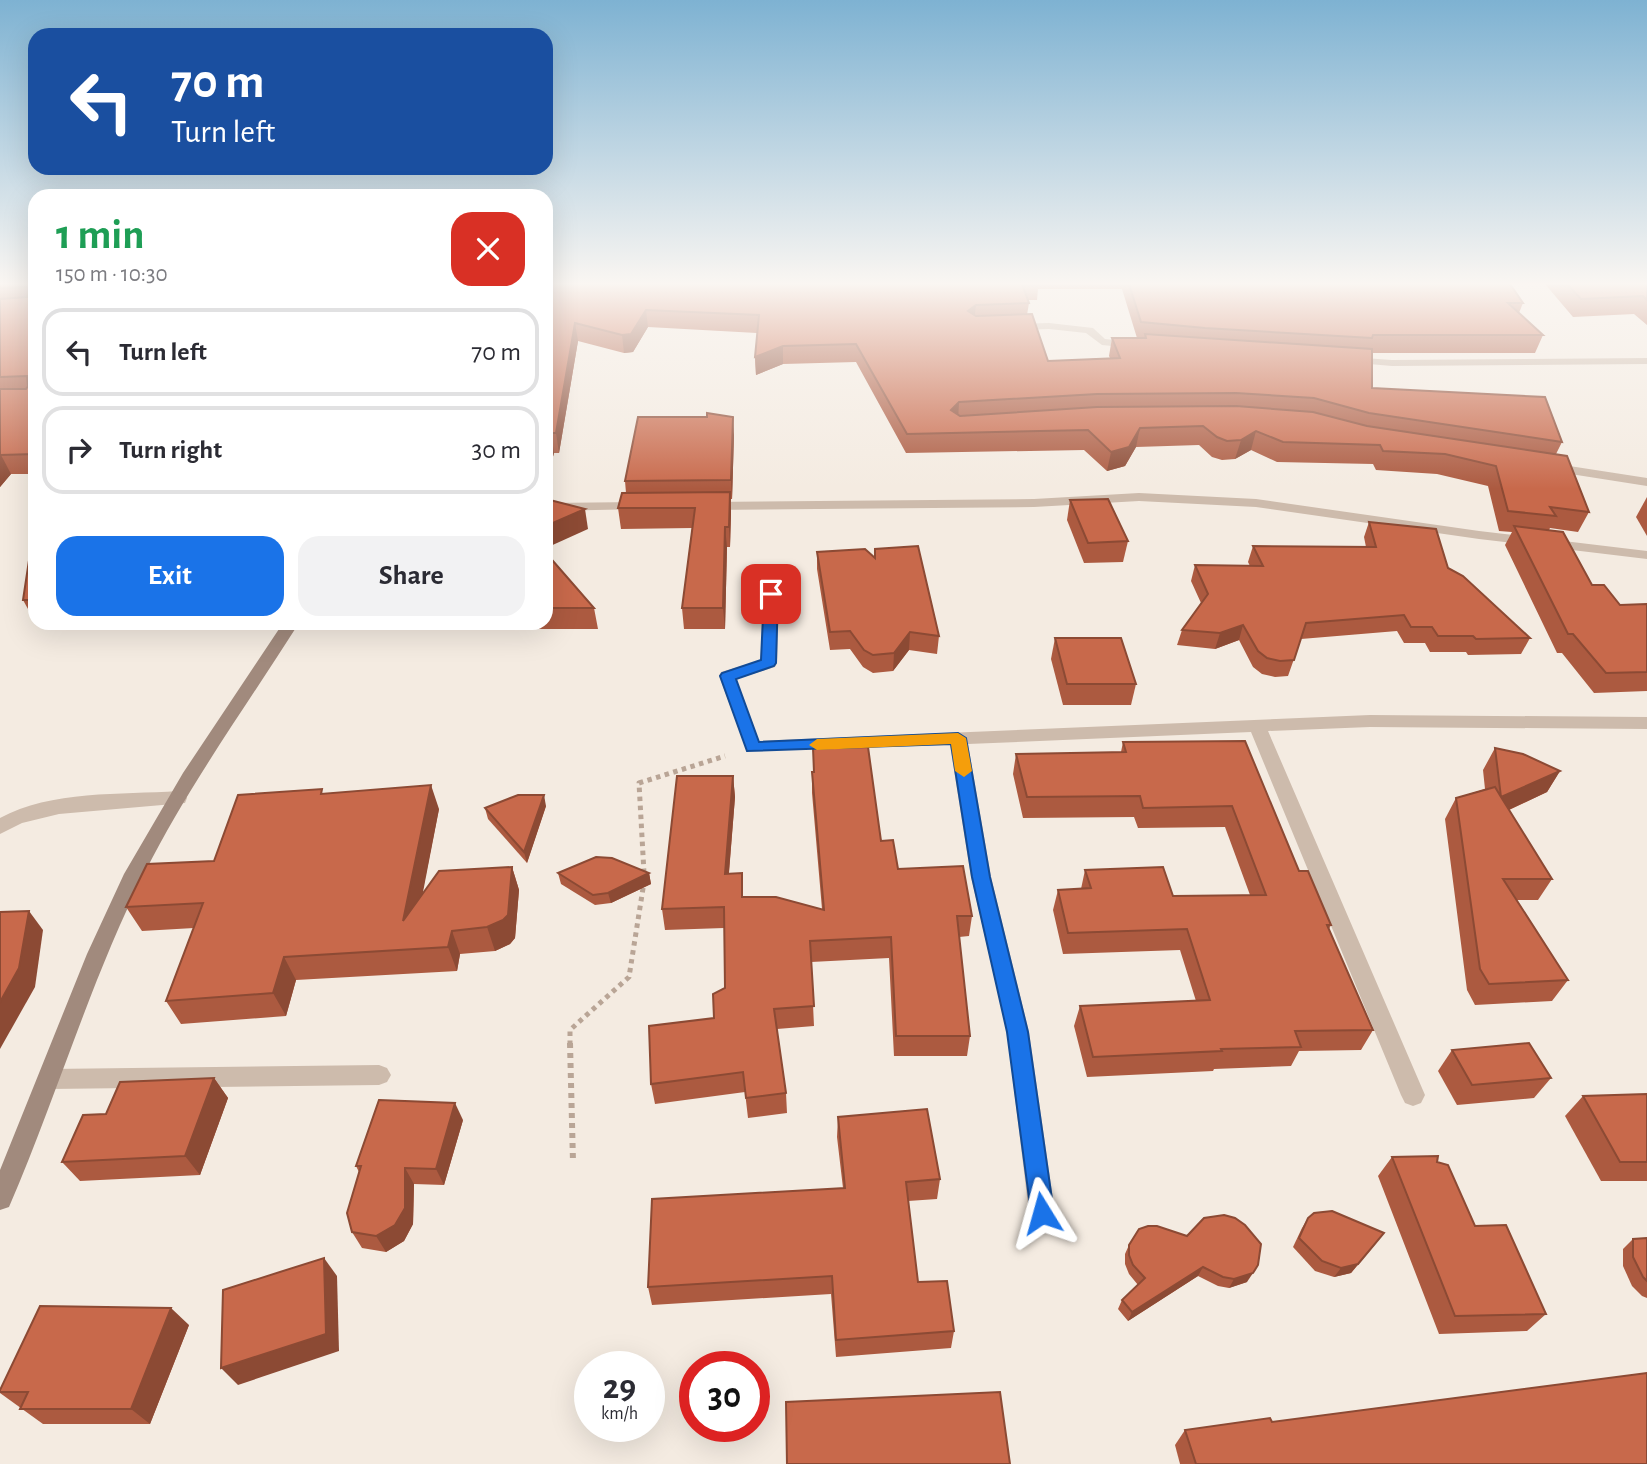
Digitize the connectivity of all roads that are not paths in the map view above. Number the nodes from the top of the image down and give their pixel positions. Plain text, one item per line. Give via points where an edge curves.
1 (1337, 359) edge
2 (1647, 361) edge
3 (1538, 466) edge
4 (1647, 481) edge
5 (658, 506) edge
6 (685, 506) edge
7 (553, 507) edge
8 (1647, 555) edge
9 (771, 594) dead end
10 (286, 630) edge
11 (1647, 723) edge
12 (1257, 726) junction
13 (958, 738) junction
14 (178, 798) junction
15 (0, 827) edge
16 (379, 1075) dead end
17 (50, 1079) junction
18 (1413, 1095) dead end
19 (0, 1198) edge
20 (1042, 1213) dead end

1 - 2 street via 1392,363
3 - 4 street
5 - 7 street
6 - 8 street via 1034,503 1139,497 1230,501
9 - 13 street via 769,663 727,676 753,747
10 - 14 main road
11 - 12 street via 1370,721
12 - 13 street
12 - 18 street
13 - 20 street via 981,877 1018,1032
14 - 15 street via 44,810
14 - 17 main road via 103,940
16 - 17 street
17 - 19 main road

